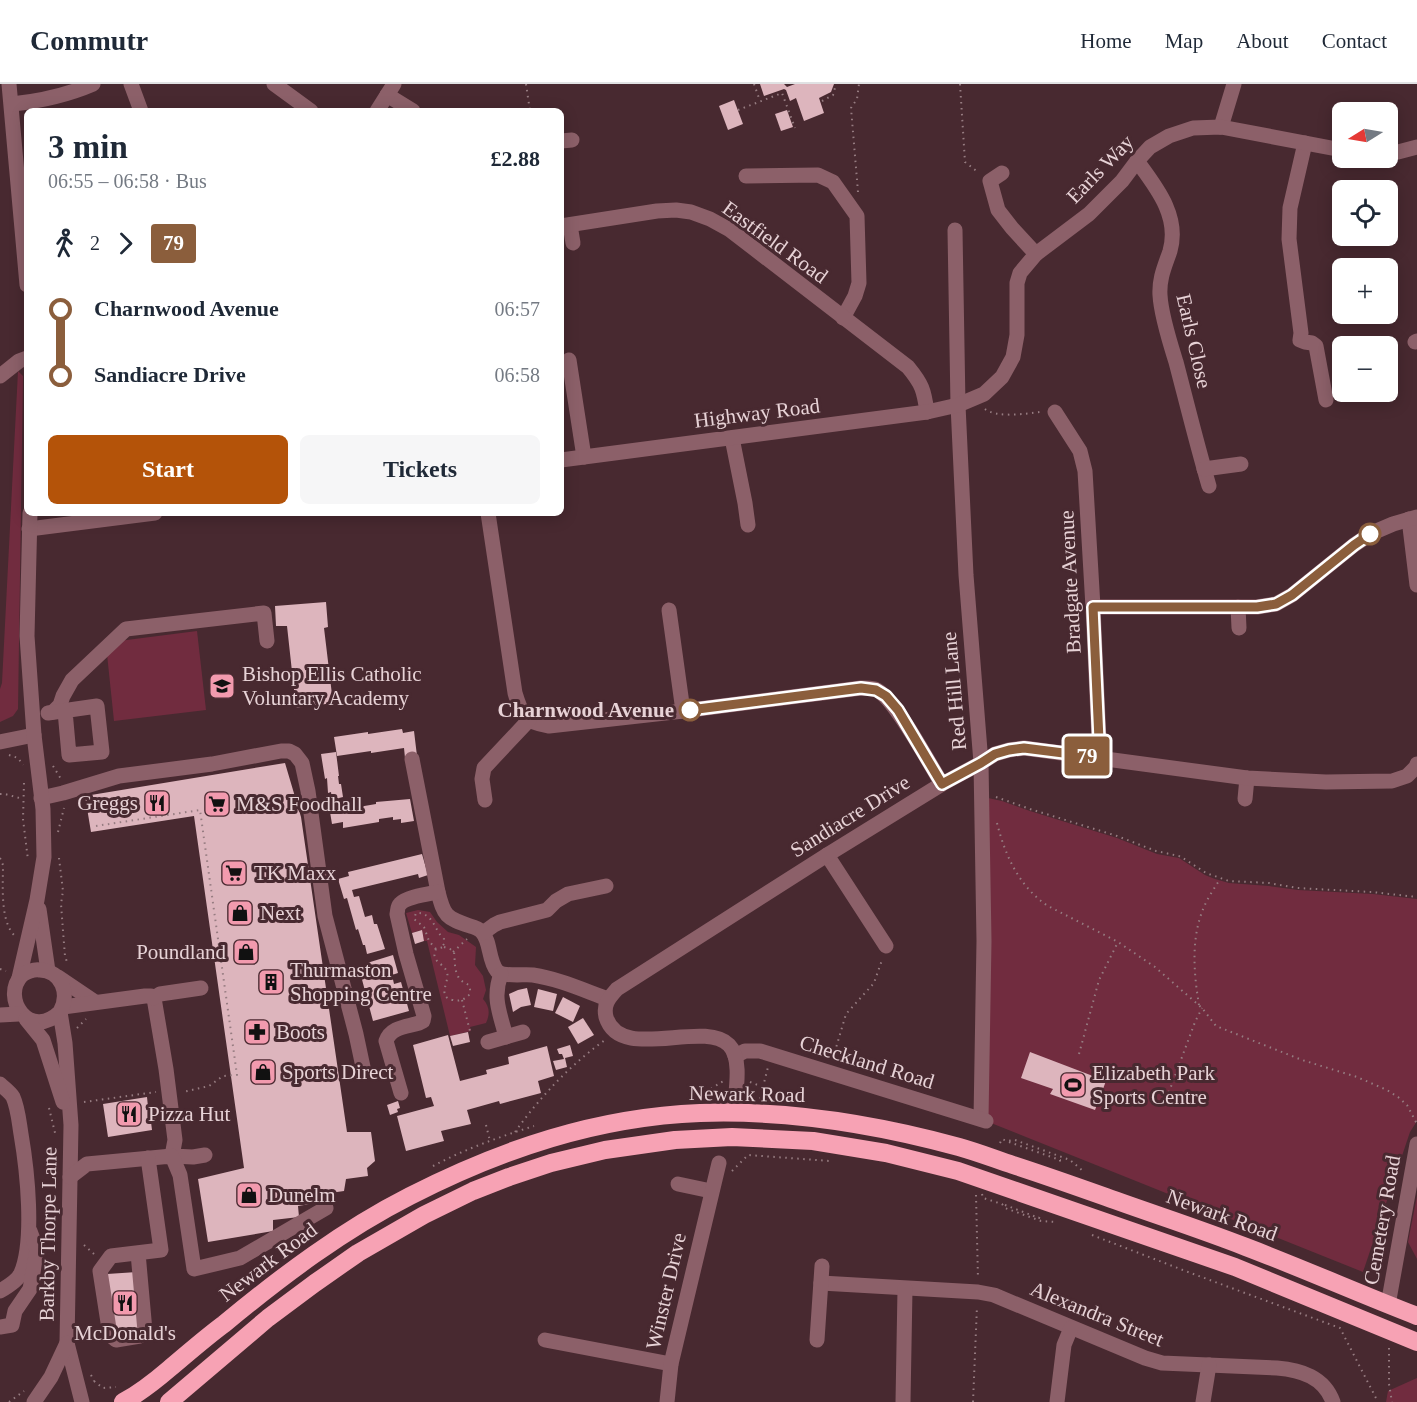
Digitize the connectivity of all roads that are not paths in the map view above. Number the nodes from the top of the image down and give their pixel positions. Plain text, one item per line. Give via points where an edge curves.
1 (9, 84) edge
2 (93, 84) edge
3 (131, 84) edge
4 (274, 84) edge
5 (1234, 84) edge
6 (390, 89) edge
7 (12, 104) junction
8 (140, 108) edge
9 (307, 108) edge
10 (379, 108) edge
11 (410, 108) edge
12 (1221, 127) junction
13 (1305, 143) junction
14 (1417, 147) edge
15 (1332, 148) edge
16 (1398, 152) edge
17 (1137, 160) junction
18 (746, 176) dead end
19 (996, 177) road end
20 (565, 225) edge
21 (955, 230) dead end
22 (573, 243) dead end
23 (24, 249) edge
24 (1036, 254) junction
25 (843, 318) junction
26 (24, 359) edge
27 (569, 360) dead end
28 (0, 376) edge
29 (1326, 400) dead end
30 (958, 405) junction
31 (927, 412) junction
32 (1054, 412) road end
33 (732, 438) junction
34 (584, 457) junction
35 (564, 460) edge
36 (1241, 464) dead end
37 (1204, 469) junction
38 (1209, 486) dead end
39 (30, 516) edge
40 (131, 516) edge
41 (488, 516) edge
42 (1413, 518) edge
43 (748, 525) dead end
44 (29, 529) junction
45 (1417, 585) edge
46 (1093, 607) junction
47 (1238, 607) junction
48 (669, 610) dead end
49 (1239, 628) dead end
50 (267, 641) dead end
51 (683, 711) junction
52 (33, 714) junction
53 (529, 720) junction
54 (34, 735) junction
55 (1, 748) edge
56 (1095, 757) junction
57 (412, 759) dead end
58 (981, 763) junction
59 (1417, 764) edge
60 (416, 776) junction
61 (1246, 778) junction
62 (400, 779) dead end
63 (942, 784) junction
64 (41, 798) junction
65 (1245, 799) dead end
66 (485, 800) dead end
67 (827, 855) junction
68 (596, 882) dead end
69 (438, 892) junction
70 (37, 900) junction
71 (483, 933) junction
72 (886, 946) road end
73 (53, 974) junction
74 (501, 974) junction
75 (10, 988) edge
76 (201, 988) dead end
77 (154, 998) junction
78 (608, 999) junction
79 (95, 1002) junction
80 (61, 1009) junction
81 (0, 1015) edge
82 (22, 1016) junction
83 (523, 1032) dead end
84 (506, 1037) junction
85 (488, 1042) dead end
86 (735, 1056) junction
87 (363, 1067) dead end
88 (0, 1084) edge
89 (401, 1093) dead end
90 (0, 1097) edge
91 (734, 1113) junction
92 (19, 1117) junction
93 (983, 1120) joint
94 (71, 1125) junction
95 (1417, 1144) edge
96 (205, 1155) dead end
97 (172, 1156) junction
98 (148, 1158) junction
99 (719, 1163) dead end
100 (70, 1177) junction
101 (678, 1184) dead end
102 (711, 1191) junction
103 (326, 1208) dead end
104 (28, 1225) junction
105 (134, 1253) junction
106 (822, 1266) dead end
107 (821, 1283) junction
108 (905, 1289) junction
109 (0, 1292) edge
110 (1388, 1305) junction
111 (1417, 1316) edge
112 (7, 1320) edge
113 (1071, 1328) junction
114 (0, 1338) edge
115 (544, 1340) dead end
116 (817, 1340) dead end
117 (1417, 1342) edge
118 (67, 1343) junction
119 (671, 1364) junction
120 (1209, 1365) junction
121 (123, 1394) edge
122 (30, 1396) edge
123 (81, 1397) edge
124 (170, 1402) edge
125 (667, 1402) edge
126 (903, 1402) edge
127 (1057, 1402) edge
128 (1203, 1402) edge
129 (1333, 1402) edge

1 - 7 street
2 - 7 street via 44,100
3 - 8 street
4 - 9 street
5 - 12 street
6 - 10 street
6 - 11 street
7 - 23 street
12 - 13 street, Earls Way
12 - 17 street, Earls Way via 1193,128 1169,136
13 - 15 street, Earls Way
13 - 29 street via 1290,208 1289,240 1300,340 1316,346
14 - 16 street
17 - 24 street, Earls Way via 1089,214
17 - 37 street, Earls Close via 1171,216 1174,236 1162,272 1160,296
18 - 25 street, Eastfield Road via 818,175 833,182 857,216 859,283
19 - 24 street via 998,210
20 - 22 street, Eastfield Road
20 - 25 street, Eastfield Road via 657,211 691,212 730,231
21 - 30 street, Red Hill Lane
24 - 30 street, Earls Way via 1017,283 1013,357 1002,377 984,394
25 - 31 street, Eastfield Road via 908,367 920,381
26 - 28 street
27 - 34 street
30 - 31 street, Highway Road
30 - 58 street, Red Hill Lane
31 - 33 street, Highway Road
32 - 46 street, Bradgate Avenue via 1083,459
33 - 34 street, Highway Road
33 - 43 street
34 - 35 street, Highway Road
36 - 37 street
37 - 38 street, Earls Close
39 - 44 street, Barkby Thorpe Lane
40 - 44 street
41 - 53 street via 515,693 521,713
42 - 45 street
42 - 47 street via 1372,533 1276,604
44 - 52 street, Barkby Thorpe Lane via 27,636
46 - 47 street
46 - 56 street, Bradgate Avenue via 1099,740
47 - 49 street
48 - 51 street
50 - 52 street via 264,613 126,629 72,680 59,711
51 - 53 street via 549,726
51 - 63 street via 861,688 876,690 898,710
52 - 54 street, Barkby Thorpe Lane
53 - 66 street via 484,768
54 - 55 street
54 - 64 street, Barkby Thorpe Lane
56 - 58 street, Sandiacre Drive via 1024,748 995,754
56 - 61 street, Sandiacre Drive
57 - 60 street
58 - 63 street, Sandiacre Drive
58 - 93 street, Red Hill Lane
59 - 61 street, Sandiacre Drive via 1407,776 1392,781
60 - 62 street
60 - 69 street
61 - 65 street
63 - 67 street, Sandiacre Drive
64 - 70 street, Barkby Thorpe Lane via 44,857
64 - 87 street via 119,776 281,751 295,754 302,763 308,791 325,916
67 - 72 street
67 - 78 street, Sandiacre Drive via 617,989
68 - 71 street via 568,894 547,910 500,922
69 - 71 street via 441,906 451,920
69 - 89 street via 408,899 398,908 424,1016 419,1023 394,1030 386,1041
70 - 73 street, Barkby Thorpe Lane
70 - 75 street, Barkby Thorpe Lane
71 - 74 street via 492,961
73 - 75 street via 33,970
73 - 79 street
73 - 80 street, Barkby Thorpe Lane via 65,993
74 - 78 street via 556,980
74 - 84 street via 496,993
75 - 82 street, Barkby Thorpe Lane
76 - 77 street
77 - 79 street
77 - 97 street via 175,1140
78 - 86 street via 604,1009 608,1021 623,1037 710,1037 730,1046
79 - 80 street
80 - 82 street via 48,1021 33,1022
80 - 94 street, Barkby Thorpe Lane
81 - 82 street
82 - 94 street, Barkby Thorpe Lane via 43,1040
83 - 84 street
84 - 85 street
86 - 91 street via 738,1066
86 - 93 street, Checkland Road via 760,1051
88 - 92 street via 12,1096
90 - 92 street
91 - 110 highway, Newark Road via 813,1118 961,1147 1246,1247
91 - 121 highway, Newark Road via 697,1113 602,1125 544,1139 463,1169 331,1242 132,1398
92 - 104 street
94 - 100 street, Barkby Thorpe Lane
95 - 110 street, Cemetery Road
96 - 97 street
97 - 98 street
97 - 103 street via 180,1175 194,1269 240,1258
98 - 100 street via 87,1164
98 - 105 street via 161,1250
99 - 102 street, Winster Drive
100 - 118 street, Barkby Thorpe Lane
101 - 102 street
102 - 119 street, Winster Drive
104 - 109 street via 21,1275
104 - 112 street via 37,1250 30,1288
105 - 105 street via 111,1256 100,1271 110,1335 116,1340 141,1336 145,1331
106 - 107 street
107 - 108 street, Alexandra Street
107 - 116 street
108 - 113 street, Alexandra Street via 994,1295
108 - 126 street
109 - 112 street via 11,1298
110 - 111 highway, Newark Road
112 - 114 street
113 - 120 street, Alexandra Street via 1162,1363
113 - 127 street via 1064,1345
115 - 119 street
117 - 124 highway, Newark Road via 1235,1267 958,1171 813,1141 732,1137 605,1150 551,1163 482,1188 424,1215 358,1253 305,1290
118 - 122 street, Barkby Thorpe Lane via 51,1377
118 - 123 street, Barkby Thorpe Lane
119 - 125 street, Winster Drive
120 - 128 street
120 - 129 street, Alexandra Street via 1296,1370 1323,1385

